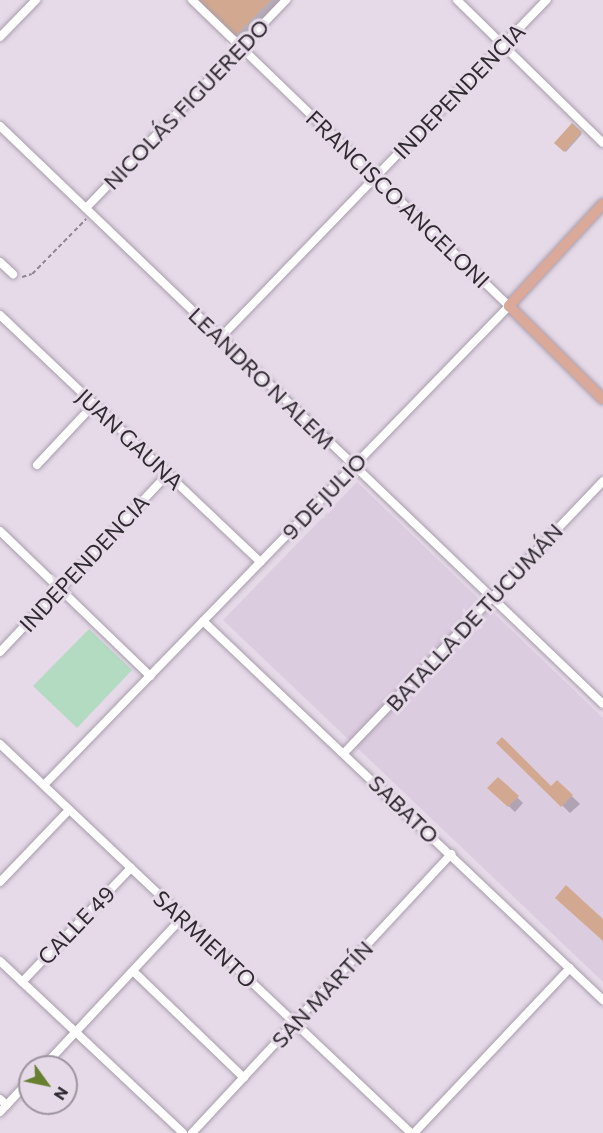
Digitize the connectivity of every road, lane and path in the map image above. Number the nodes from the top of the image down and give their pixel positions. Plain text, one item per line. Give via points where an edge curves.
1 (36, 0) edge
2 (192, 0) edge
3 (286, 0) edge
4 (457, 0) edge
5 (547, 0) edge
6 (0, 37) edge
7 (503, 45) junction
8 (241, 47) junction
9 (0, 126) edge
10 (603, 143) edge
11 (375, 178) junction
12 (603, 204) edge
13 (89, 211) junction
14 (0, 262) edge
15 (13, 274) joint
16 (508, 306) junction
17 (0, 315) edge
18 (221, 337) junction
19 (603, 399) edge
20 (94, 404) junction
21 (36, 465) dead end
22 (354, 466) junction
23 (168, 474) junction
24 (603, 481) edge
25 (0, 531) edge
26 (261, 562) junction
27 (60, 588) junction
28 (491, 596) junction
29 (203, 621) junction
30 (0, 652) edge
31 (150, 676) junction
32 (603, 704) edge
33 (0, 744) edge
34 (345, 752) junction
35 (44, 785) junction
36 (69, 810) junction
37 (451, 854) junction
38 (131, 868) junction
39 (0, 882) edge
40 (183, 917) junction
41 (0, 962) edge
42 (570, 968) junction
43 (133, 971) junction
44 (22, 982) junction
45 (603, 1000) edge
46 (295, 1023) junction
47 (75, 1032) junction
48 (54, 1055) edge
49 (244, 1078) junction
50 (18, 1090) edge
51 (3, 1102) edge
52 (0, 1112) edge
53 (183, 1133) edge
54 (192, 1133) edge
55 (412, 1133) edge

1 - 6 street
2 - 8 street, FRANCISCO ANGELONI
3 - 8 street, NICOLÁS FIGUEREDO
4 - 7 street
5 - 7 street, INDEPENDENCIA
7 - 10 street
7 - 11 street, INDEPENDENCIA
8 - 11 street, FRANCISCO ANGELONI
8 - 13 street, NICOLÁS FIGUEREDO
9 - 13 street, LEANDRO N ALEM
11 - 16 street, FRANCISCO ANGELONI
11 - 18 street, INDEPENDENCIA
12 - 16 main road, 9 DE JULIO
13 - 15 path via 33,274
13 - 18 street, LEANDRO N ALEM
14 - 15 street
16 - 19 main road, FRANCISCO ANGELONI
16 - 22 street, 9 DE JULIO
17 - 20 street, JUAN GAUNA
18 - 22 street, LEANDRO N ALEM
20 - 21 street
20 - 23 street, JUAN GAUNA
22 - 26 street, 9 DE JULIO
22 - 28 street, LEANDRO N ALEM
23 - 26 street, JUAN GAUNA
23 - 27 street, INDEPENDENCIA
24 - 28 street, BATALLA DE TUCUMÁN
25 - 27 street
26 - 29 street, 9 DE JULIO
27 - 30 street, INDEPENDENCIA
27 - 31 street
28 - 32 street, LEANDRO N ALEM
28 - 34 street, BATALLA DE TUCUMÁN
29 - 31 street, 9 DE JULIO
29 - 34 street, SABATO
31 - 35 street, 9 DE JULIO
33 - 35 street, SARMIENTO
34 - 37 street, SABATO
35 - 36 street, SARMIENTO
36 - 38 street, SARMIENTO
36 - 39 street
37 - 42 street, SABATO
37 - 46 street, SAN MARTÍN
38 - 40 street, SARMIENTO
38 - 44 street, CALLE 49
40 - 43 street
40 - 46 street, SARMIENTO
41 - 44 street
42 - 45 street, SABATO
42 - 55 street
43 - 47 street
43 - 49 street
44 - 47 street
46 - 49 street, SAN MARTÍN
46 - 55 street, SARMIENTO
47 - 48 street
47 - 53 street
49 - 54 street, SAN MARTÍN
50 - 51 street
51 - 52 street

